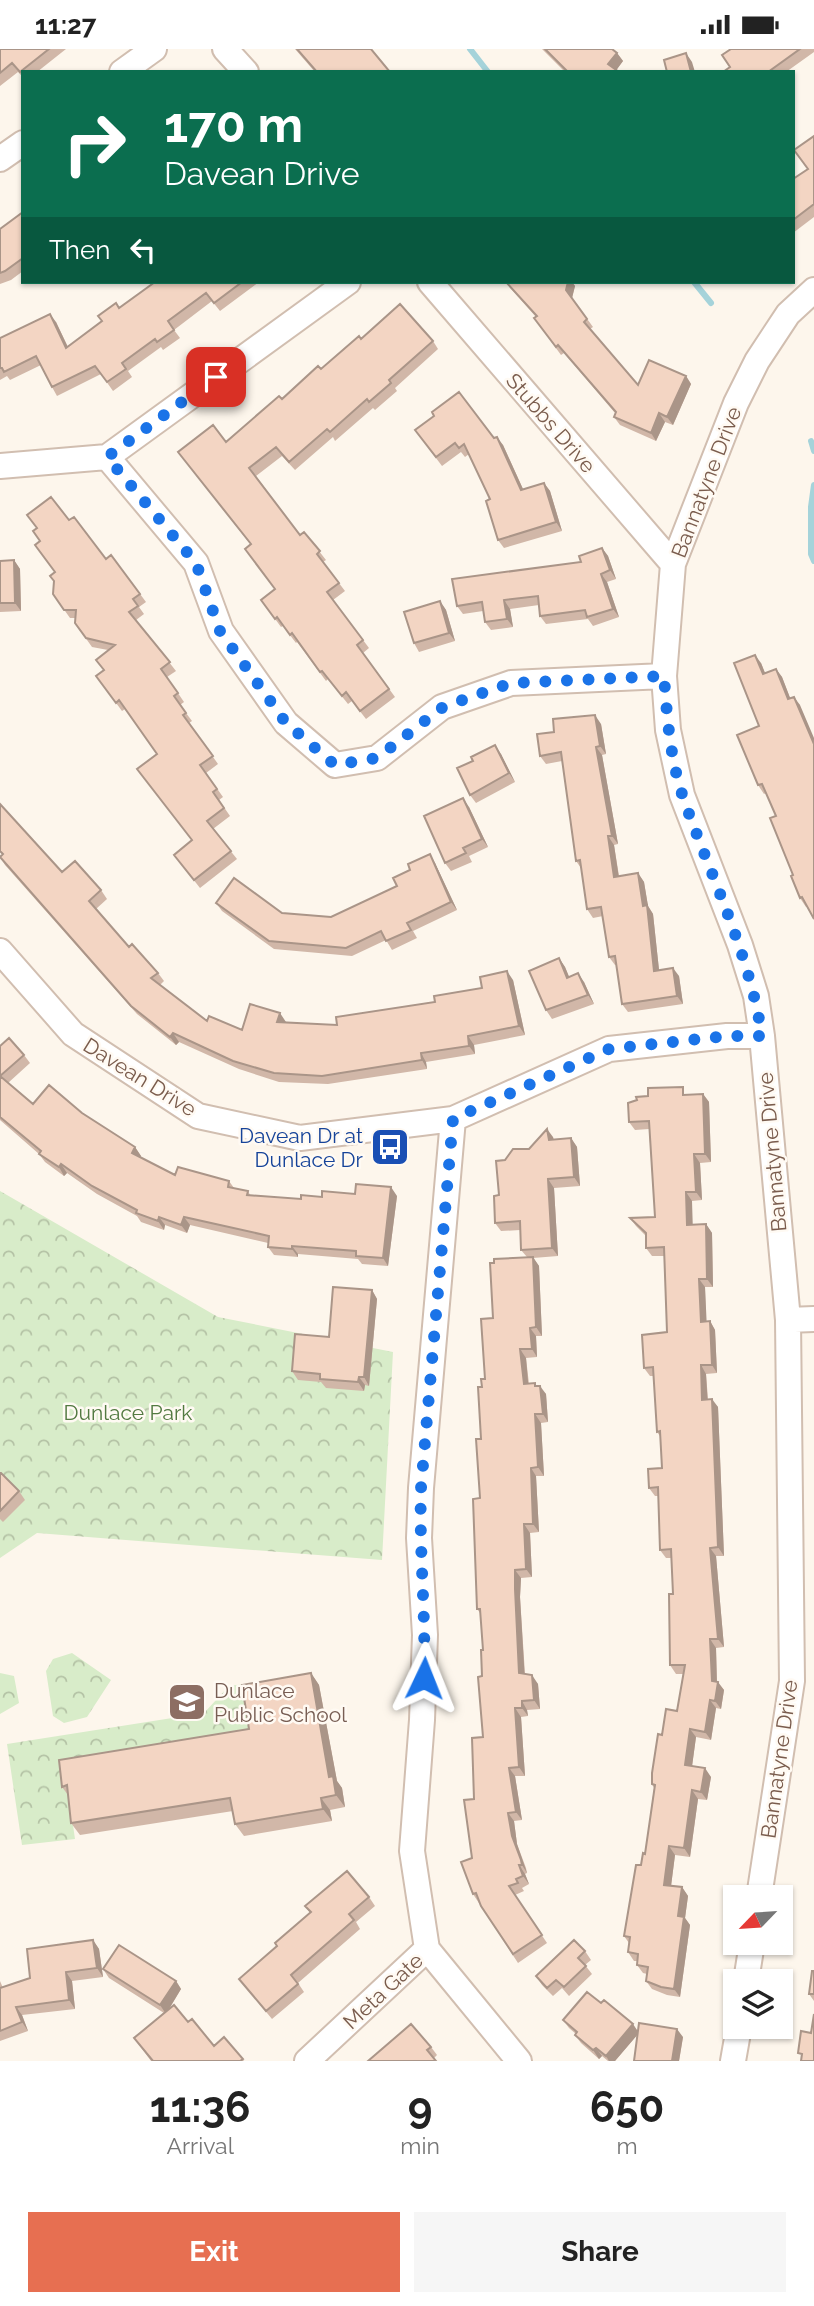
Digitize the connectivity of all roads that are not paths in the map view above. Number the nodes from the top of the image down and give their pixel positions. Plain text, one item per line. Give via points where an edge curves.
1 (154, 49) edge
2 (225, 49) edge
3 (125, 70) edge
4 (244, 70) edge
5 (21, 144) edge
6 (0, 159) edge
7 (345, 284) edge
8 (432, 284) edge
9 (814, 290) edge
10 (107, 457) junction
11 (0, 466) edge
12 (673, 564) junction
13 (664, 676) junction
14 (0, 951) edge
15 (762, 1036) junction
16 (453, 1119) junction
17 (788, 1319) junction
18 (814, 1319) edge
19 (761, 1885) edge
20 (428, 1949) junction
21 (737, 2039) edge
22 (307, 2061) edge
23 (519, 2061) edge
24 (733, 2061) edge

1 - 3 street
2 - 4 street
5 - 6 street
7 - 10 street
8 - 12 street, Stubbs Drive
9 - 12 street, Bannatyne Drive via 788,314 757,361
10 - 11 street
10 - 13 street via 196,563 220,631 286,723 335,765 377,758 443,707 511,683
12 - 13 street, Bannatyne Drive
13 - 15 street, Bannatyne Drive via 667,730 682,795 740,945 756,996
14 - 16 street, Davean Drive via 73,1034 198,1116 300,1138
15 - 16 street, Davean Drive via 609,1049
15 - 17 street, Bannatyne Drive
16 - 20 street via 419,1538 425,1635 412,1851
17 - 18 street
17 - 19 street, Bannatyne Drive via 792,1681
20 - 22 street, Meta Gate
20 - 23 street
21 - 24 street

